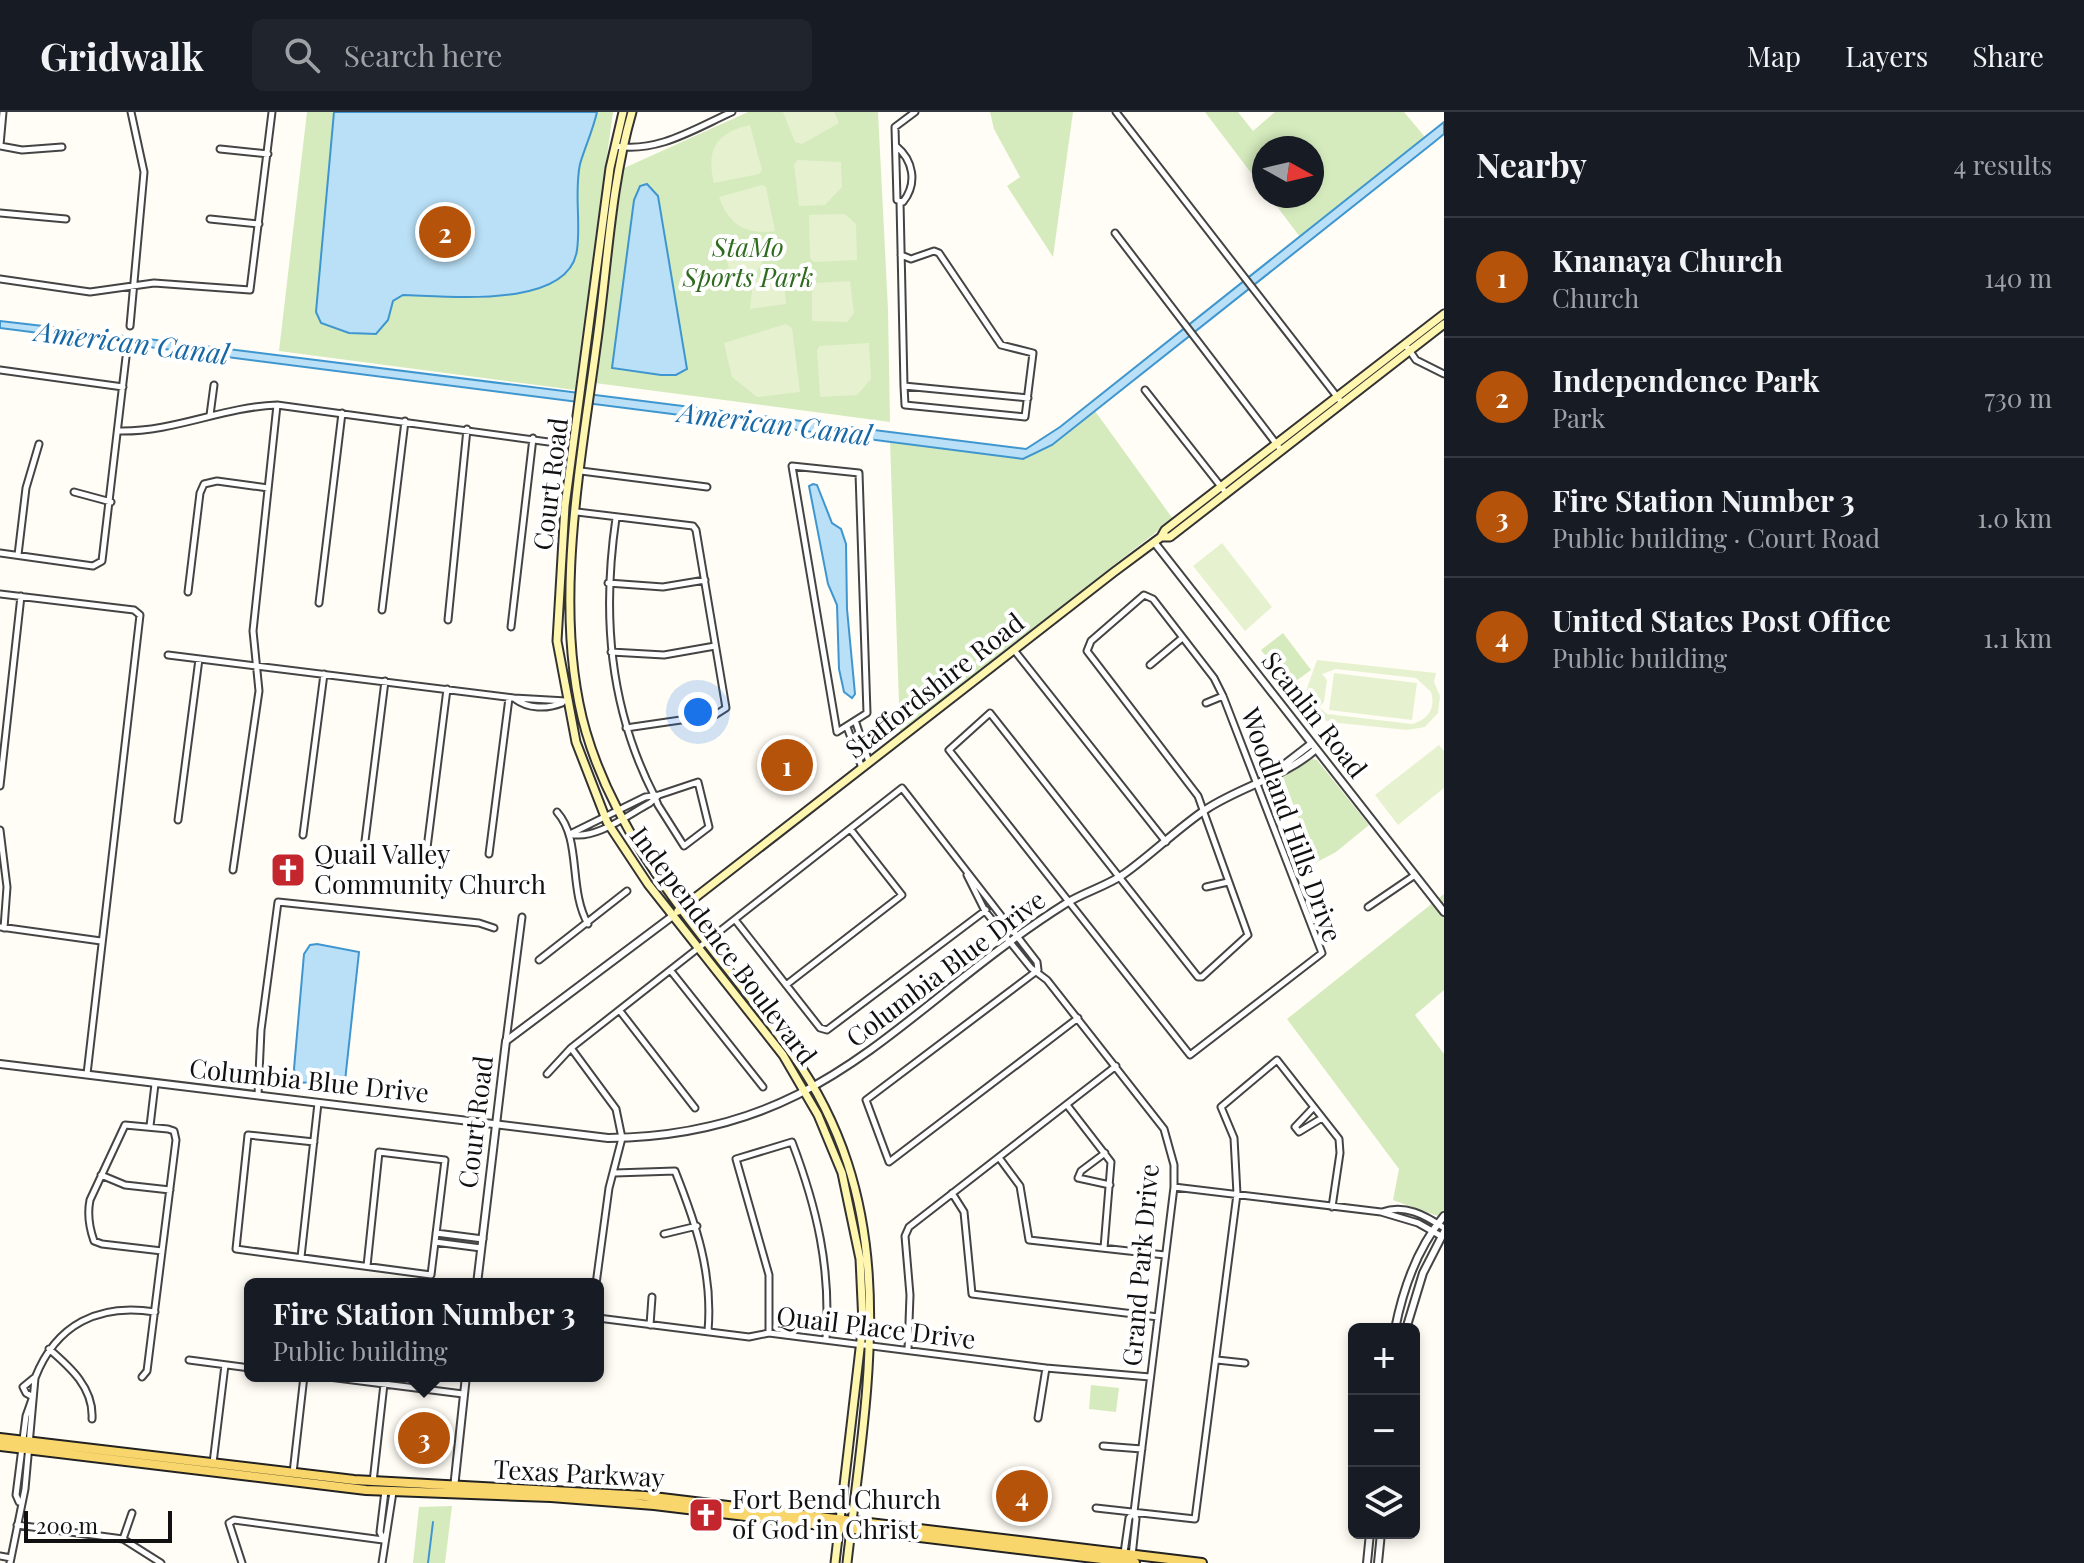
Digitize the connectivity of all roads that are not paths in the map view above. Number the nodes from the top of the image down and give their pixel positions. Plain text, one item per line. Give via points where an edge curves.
1 (3, 112) edge
2 (131, 112) edge
3 (272, 112) edge
4 (623, 112) edge
5 (632, 112) edge
6 (732, 112) edge
7 (915, 112) edge
8 (1116, 112) edge
9 (0, 145) edge
10 (896, 146) junction
11 (62, 147) dead end
12 (619, 147) junction
13 (220, 149) dead end
14 (268, 154) junction
15 (900, 202) junction
16 (0, 213) edge
17 (66, 219) dead end
18 (210, 219) dead end
19 (259, 224) junction
20 (1115, 233) dead end
21 (901, 255) junction
22 (0, 279) edge
23 (135, 288) junction
24 (1444, 314) edge
25 (1444, 324) edge
26 (130, 326) dead end
27 (1408, 347) junction
28 (126, 357) dead end
29 (0, 370) edge
30 (1444, 374) edge
31 (214, 385) dead end
32 (904, 386) junction
33 (123, 387) junction
34 (1145, 390) dead end
35 (1028, 398) junction
36 (1340, 400) junction
37 (277, 405) junction
38 (585, 405) junction
39 (342, 413) junction
40 (210, 415) junction
41 (405, 421) junction
42 (467, 429) junction
43 (119, 431) junction
44 (533, 438) junction
45 (556, 443) dead end
46 (39, 444) dead end
47 (1279, 447) junction
48 (581, 471) junction
49 (707, 487) dead end
50 (268, 488) junction
51 (1223, 490) junction
52 (74, 492) dead end
53 (111, 502) junction
54 (577, 512) junction
55 (616, 518) junction
56 (1157, 540) junction
57 (0, 553) edge
58 (18, 555) junction
59 (705, 580) junction
60 (608, 583) junction
61 (188, 592) dead end
62 (0, 594) edge
63 (21, 596) junction
64 (319, 603) dead end
65 (382, 610) dead end
66 (448, 620) dead end
67 (511, 627) dead end
68 (1181, 639) junction
69 (715, 646) junction
70 (1014, 650) junction
71 (611, 652) junction
72 (168, 655) dead end
73 (199, 659) junction
74 (257, 665) junction
75 (1150, 665) dead end
76 (324, 674) junction
77 (385, 681) junction
78 (447, 689) junction
79 (1223, 696) junction
80 (511, 698) junction
81 (578, 698) junction
82 (566, 701) junction
83 (1206, 703) dead end
84 (856, 723) junction
85 (847, 727) junction
86 (626, 728) junction
87 (1313, 746) junction
88 (866, 765) junction
89 (1253, 782) junction
90 (0, 786) edge
91 (656, 796) junction
92 (1205, 810) junction
93 (557, 812) dead end
94 (619, 815) junction
95 (178, 820) dead end
96 (607, 822) junction
97 (0, 830) edge
98 (851, 830) junction
99 (570, 834) junction
100 (303, 835) dead end
101 (365, 841) dead end
102 (1166, 842) junction
103 (427, 848) dead end
104 (489, 854) dead end
105 (233, 870) dead end
106 (967, 875) junction
107 (1415, 875) junction
108 (1121, 876) junction
109 (1228, 882) junction
110 (1206, 887) dead end
111 (627, 891) dead end
112 (1068, 902) junction
113 (992, 906) junction
114 (1368, 907) dead end
115 (681, 909) junction
116 (985, 911) junction
117 (1444, 912) edge
118 (674, 915) junction
119 (522, 917) dead end
120 (736, 921) junction
121 (588, 924) junction
122 (2, 927) edge
123 (494, 928) dead end
124 (1017, 937) junction
125 (101, 941) junction
126 (1010, 942) junction
127 (704, 945) junction
128 (539, 960) dead end
129 (1038, 970) junction
130 (671, 971) junction
131 (786, 985) junction
132 (620, 1011) junction
133 (1078, 1018) junction
134 (506, 1041) junction
135 (571, 1048) junction
136 (0, 1064) edge
137 (1116, 1066) junction
138 (87, 1074) junction
139 (547, 1074) dead end
140 (155, 1084) junction
141 (763, 1087) dead end
142 (810, 1090) junction
143 (258, 1095) junction
144 (318, 1102) junction
145 (1067, 1105) junction
146 (695, 1108) dead end
147 (1313, 1108) junction
148 (1322, 1118) junction
149 (496, 1123) junction
150 (150, 1126) junction
151 (622, 1138) junction
152 (314, 1142) junction
153 (1106, 1153) junction
154 (1000, 1159) junction
155 (615, 1173) junction
156 (101, 1175) junction
157 (1110, 1185) junction
158 (1174, 1187) junction
159 (170, 1190) junction
160 (952, 1193) junction
161 (1237, 1194) junction
162 (1332, 1207) junction
163 (1381, 1212) junction
164 (1444, 1216) edge
165 (697, 1226) junction
166 (1442, 1230) edge
167 (1432, 1231) junction
168 (436, 1233) junction
169 (664, 1234) dead end
170 (483, 1239) junction
171 (435, 1242) junction
172 (482, 1248) junction
173 (1104, 1248) junction
174 (162, 1251) junction
175 (1165, 1255) junction
176 (301, 1257) junction
177 (367, 1266) junction
178 (478, 1278) edge
179 (597, 1278) edge
180 (652, 1297) dead end
181 (155, 1312) junction
182 (1158, 1317) junction
183 (604, 1319) edge
184 (1397, 1323) edge
185 (1408, 1323) edge
186 (650, 1325) junction
187 (708, 1331) junction
188 (769, 1333) junction
189 (826, 1339) junction
190 (866, 1345) junction
191 (49, 1349) junction
192 (908, 1350) junction
193 (189, 1360) dead end
194 (1217, 1360) junction
195 (1245, 1363) dead end
196 (225, 1365) junction
197 (244, 1367) edge
198 (1046, 1368) junction
199 (142, 1377) dead end
200 (1150, 1377) junction
201 (35, 1378) junction
202 (303, 1382) edge
203 (368, 1382) edge
204 (465, 1382) edge
205 (384, 1384) junction
206 (463, 1394) junction
207 (33, 1397) junction
208 (1038, 1418) dead end
209 (92, 1419) dead end
210 (0, 1438) edge
211 (855, 1441) junction
212 (27, 1445) junction
213 (0, 1446) edge
214 (1103, 1446) dead end
215 (1142, 1449) junction
216 (213, 1464) junction
217 (293, 1473) junction
218 (373, 1482) junction
219 (389, 1491) junction
220 (454, 1492) junction
221 (714, 1504) junction
222 (1096, 1508) dead end
223 (697, 1510) junction
224 (1134, 1512) junction
225 (132, 1513) dead end
226 (839, 1524) junction
227 (17, 1525) junction
228 (852, 1525) junction
229 (980, 1536) junction
230 (123, 1539) junction
231 (1369, 1539) edge
232 (1380, 1539) edge
233 (383, 1540) junction
234 (963, 1543) junction
235 (1044, 1544) junction
236 (1029, 1550) junction
237 (0, 1556) edge
238 (1128, 1560) edge
239 (11, 1561) edge
240 (161, 1563) edge
241 (242, 1563) edge
242 (382, 1563) edge
243 (835, 1563) edge
244 (847, 1563) edge
245 (1202, 1563) edge
246 (1367, 1563) edge
247 (1378, 1563) edge

1 - 9 street
2 - 23 street via 144,172
3 - 14 street
4 - 12 main road
5 - 12 main road
6 - 12 street via 656,146
7 - 10 street via 895,127
8 - 36 street
9 - 11 street via 22,150
10 - 15 street
10 - 15 street via 912,165 907,198
12 - 38 main road, Court Road
13 - 14 street
14 - 19 street
15 - 21 street
16 - 17 street
18 - 19 street
19 - 23 street via 250,290 154,283
20 - 47 street
21 - 32 street
21 - 35 street via 911,259 939,253 1001,345 1033,353
22 - 23 street via 90,292
23 - 26 street
24 - 27 main road, Staffordshire Road
25 - 27 main road, Staffordshire Road
27 - 30 street via 1425,366
27 - 36 main road, Staffordshire Road
28 - 33 street
29 - 33 street
31 - 40 street
32 - 35 street
32 - 35 street via 908,406 1022,418
33 - 43 street
34 - 51 street
36 - 47 main road, Staffordshire Road
37 - 39 street
37 - 40 street
37 - 50 street
38 - 48 main road, Court Road
38 - 82 main road, Court Road via 565,506 557,641
39 - 41 street
39 - 64 street
40 - 43 street via 167,429
41 - 42 street
41 - 65 street
42 - 44 street
42 - 66 street
43 - 53 street
44 - 45 street
44 - 67 street
46 - 58 street via 26,488
47 - 51 main road, Staffordshire Road
48 - 49 street
48 - 54 main road, Court Road
50 - 61 street via 204,484
50 - 74 street via 253,631
51 - 56 main road, Staffordshire Road via 1170,537
52 - 53 street
53 - 58 street via 102,561 93,566
54 - 55 street
54 - 81 main road, Court Road via 569,610
55 - 59 street via 693,526
55 - 60 street
56 - 70 main road, Staffordshire Road
56 - 87 street, Scanlin Road
57 - 58 street
59 - 60 street via 663,587
59 - 69 street
60 - 71 street
62 - 63 street
63 - 90 street
63 - 125 street via 140,615
68 - 75 street
68 - 79 street, Woodland Hills Drive
68 - 92 street, Woodland Hills Drive via 1153,599 1144,595 1091,641 1087,651
69 - 71 street via 664,655
69 - 86 street via 726,708 715,715
70 - 88 main road, Staffordshire Road
70 - 102 street
71 - 86 street
72 - 73 street
73 - 74 street
73 - 95 street
74 - 76 street
74 - 105 street via 259,691
76 - 77 street
76 - 100 street
77 - 78 street
77 - 101 street
78 - 80 street
78 - 103 street
79 - 83 street
79 - 89 street, Woodland Hills Drive
80 - 82 street
80 - 104 street
81 - 82 main road
81 - 94 main road, Court Road via 587,736
82 - 96 main road, Court Road
84 - 85 street
84 - 85 street via 867,713 859,473 792,466 837,732
84 - 88 street
85 - 88 street
86 - 91 street via 637,763
87 - 89 street, Columbia Blue Drive
87 - 107 street, Scanlin Road
88 - 115 main road, Staffordshire Road
89 - 92 street, Columbia Blue Drive
89 - 112 street, Woodland Hills Drive via 1322,953 1208,1044 1190,1055
91 - 91 street via 684,846 709,827 698,782
91 - 94 street
92 - 102 street, Columbia Blue Drive
92 - 109 street
93 - 99 street
94 - 96 street
94 - 115 main road, Independence Boulevard
96 - 99 street
96 - 118 main road, Independence Boulevard
97 - 122 street via 7,887
98 - 106 street, Grand Park Drive via 902,788
98 - 120 street
98 - 131 street via 902,895
99 - 121 street via 575,891
102 - 108 street, Columbia Blue Drive
106 - 113 street, Grand Park Drive
106 - 116 street, Grand Park Drive
107 - 114 street
107 - 117 street, Scanlin Road
108 - 109 street via 1198,977 1248,935
108 - 112 street, Columbia Blue Drive
108 - 112 street via 990,713 949,750
109 - 110 street
111 - 121 street
112 - 124 street, Columbia Blue Drive
113 - 116 street
113 - 124 street, Grand Park Drive
115 - 118 main road, Staffordshire Road
115 - 127 main road, Independence Boulevard
116 - 126 street, Grand Park Drive
116 - 131 street via 833,1028 820,1028
118 - 127 main road, Independence Boulevard
118 - 134 street, Staffordshire Road
119 - 134 street, Court Road
120 - 127 street
120 - 131 street
121 - 128 street
122 - 125 street
123 - 143 street via 278,902
124 - 126 street, Columbia Blue Drive
124 - 129 street, Grand Park Drive
125 - 138 street
126 - 129 street, Grand Park Drive
126 - 142 street, Columbia Blue Drive via 861,1060
127 - 130 street
127 - 142 main road, Independence Boulevard
129 - 133 street, Grand Park Drive
129 - 133 street via 866,1100 889,1162
130 - 132 street
130 - 141 street
132 - 135 street
132 - 146 street
133 - 137 street, Grand Park Drive
134 - 149 street, Court Road
135 - 139 street
135 - 151 street via 616,1109
136 - 138 street, Columbia Blue Drive
137 - 145 street
137 - 158 street, Grand Park Drive via 1164,1129
138 - 140 street, Columbia Blue Drive
140 - 143 street, Columbia Blue Drive
140 - 150 street
142 - 151 street, Columbia Blue Drive via 732,1124
142 - 190 main road, Independence Boulevard via 845,1172 864,1259
143 - 144 street, Columbia Blue Drive
144 - 149 street, Columbia Blue Drive
144 - 152 street
145 - 153 street
145 - 154 street
147 - 148 street
147 - 148 street via 1295,1127 1299,1132
147 - 161 street via 1277,1060 1221,1107 1234,1138
148 - 162 street via 1339,1139
149 - 151 street, Columbia Blue Drive
149 - 170 street, Court Road
150 - 156 street via 125,1125
150 - 159 street via 174,1131
151 - 155 street
152 - 176 street
152 - 176 street via 248,1135 236,1249
153 - 157 street
153 - 157 street via 1078,1178
154 - 160 street
154 - 173 street via 1020,1186 1029,1240
155 - 165 street via 675,1171
155 - 179 street
156 - 159 street via 125,1185
156 - 174 street via 88,1211 94,1241
157 - 173 street
158 - 161 street
158 - 175 street, Grand Park Drive
159 - 174 street
160 - 182 street via 964,1212 972,1294
160 - 192 street via 905,1236
161 - 162 street
161 - 194 street
162 - 163 street
163 - 166 street via 1408,1210
163 - 167 street
164 - 166 street
165 - 169 street
165 - 187 street via 709,1287
166 - 167 street
166 - 185 street
167 - 184 street via 1413,1268
168 - 170 street
168 - 171 street
168 - 177 street via 445,1160 379,1152
170 - 172 street, Court Road
171 - 172 street
171 - 177 street via 431,1275
172 - 178 street, Court Road
173 - 175 street
174 - 181 street
175 - 182 street, Grand Park Drive
176 - 177 street
180 - 186 street
181 - 191 street via 115,1309 87,1317
181 - 199 street
182 - 200 street, Grand Park Drive
183 - 186 street, Quail Place Drive
186 - 187 street, Quail Place Drive
187 - 188 street, Quail Place Drive via 749,1337
188 - 189 street, Quail Place Drive
188 - 189 street via 769,1275 736,1159 792,1142 815,1203 826,1261
189 - 190 street, Quail Place Drive
190 - 192 street, Quail Place Drive
190 - 211 main road, Independence Boulevard
191 - 201 street
191 - 209 street via 78,1375 93,1408
192 - 198 street, Quail Place Drive
193 - 196 street
194 - 195 street
194 - 224 street via 1195,1519
196 - 197 street
196 - 216 street
198 - 200 street, Quail Place Drive
198 - 208 street
200 - 215 street, Grand Park Drive
201 - 207 street
201 - 207 street via 23,1387
202 - 217 street
203 - 205 street
204 - 206 street
205 - 206 street
205 - 218 street
206 - 220 street
207 - 212 street
210 - 212 main road, Texas Parkway
211 - 226 main road, Independence Boulevard
211 - 228 main road, Independence Boulevard
212 - 213 main road, Texas Parkway
212 - 216 main road, Texas Parkway
212 - 219 main road, Texas Parkway
212 - 227 street
214 - 215 street
215 - 224 street, Grand Park Drive
216 - 217 main road, Texas Parkway
217 - 218 main road, Texas Parkway
218 - 220 main road, Texas Parkway
219 - 220 main road, Texas Parkway
219 - 233 street
220 - 221 main road, Texas Parkway via 598,1491
220 - 223 main road, Texas Parkway
221 - 223 main road
221 - 226 main road, Texas Parkway
222 - 224 street
223 - 226 main road, Texas Parkway
224 - 238 street, Grand Park Drive via 1129,1518
225 - 230 street
226 - 228 main road, Texas Parkway
226 - 243 main road, Independence Boulevard
227 - 230 street
227 - 239 street
228 - 229 main road, Texas Parkway
228 - 234 main road, Texas Parkway
228 - 244 main road, Independence Boulevard
229 - 234 main road
229 - 235 main road, Texas Parkway
230 - 240 street
231 - 246 street
232 - 247 street
233 - 241 street via 229,1523
233 - 242 street
234 - 236 main road, Texas Parkway
235 - 236 main road
235 - 238 main road, Texas Parkway
236 - 238 main road, Texas Parkway
237 - 239 street
238 - 245 main road, Texas Parkway

